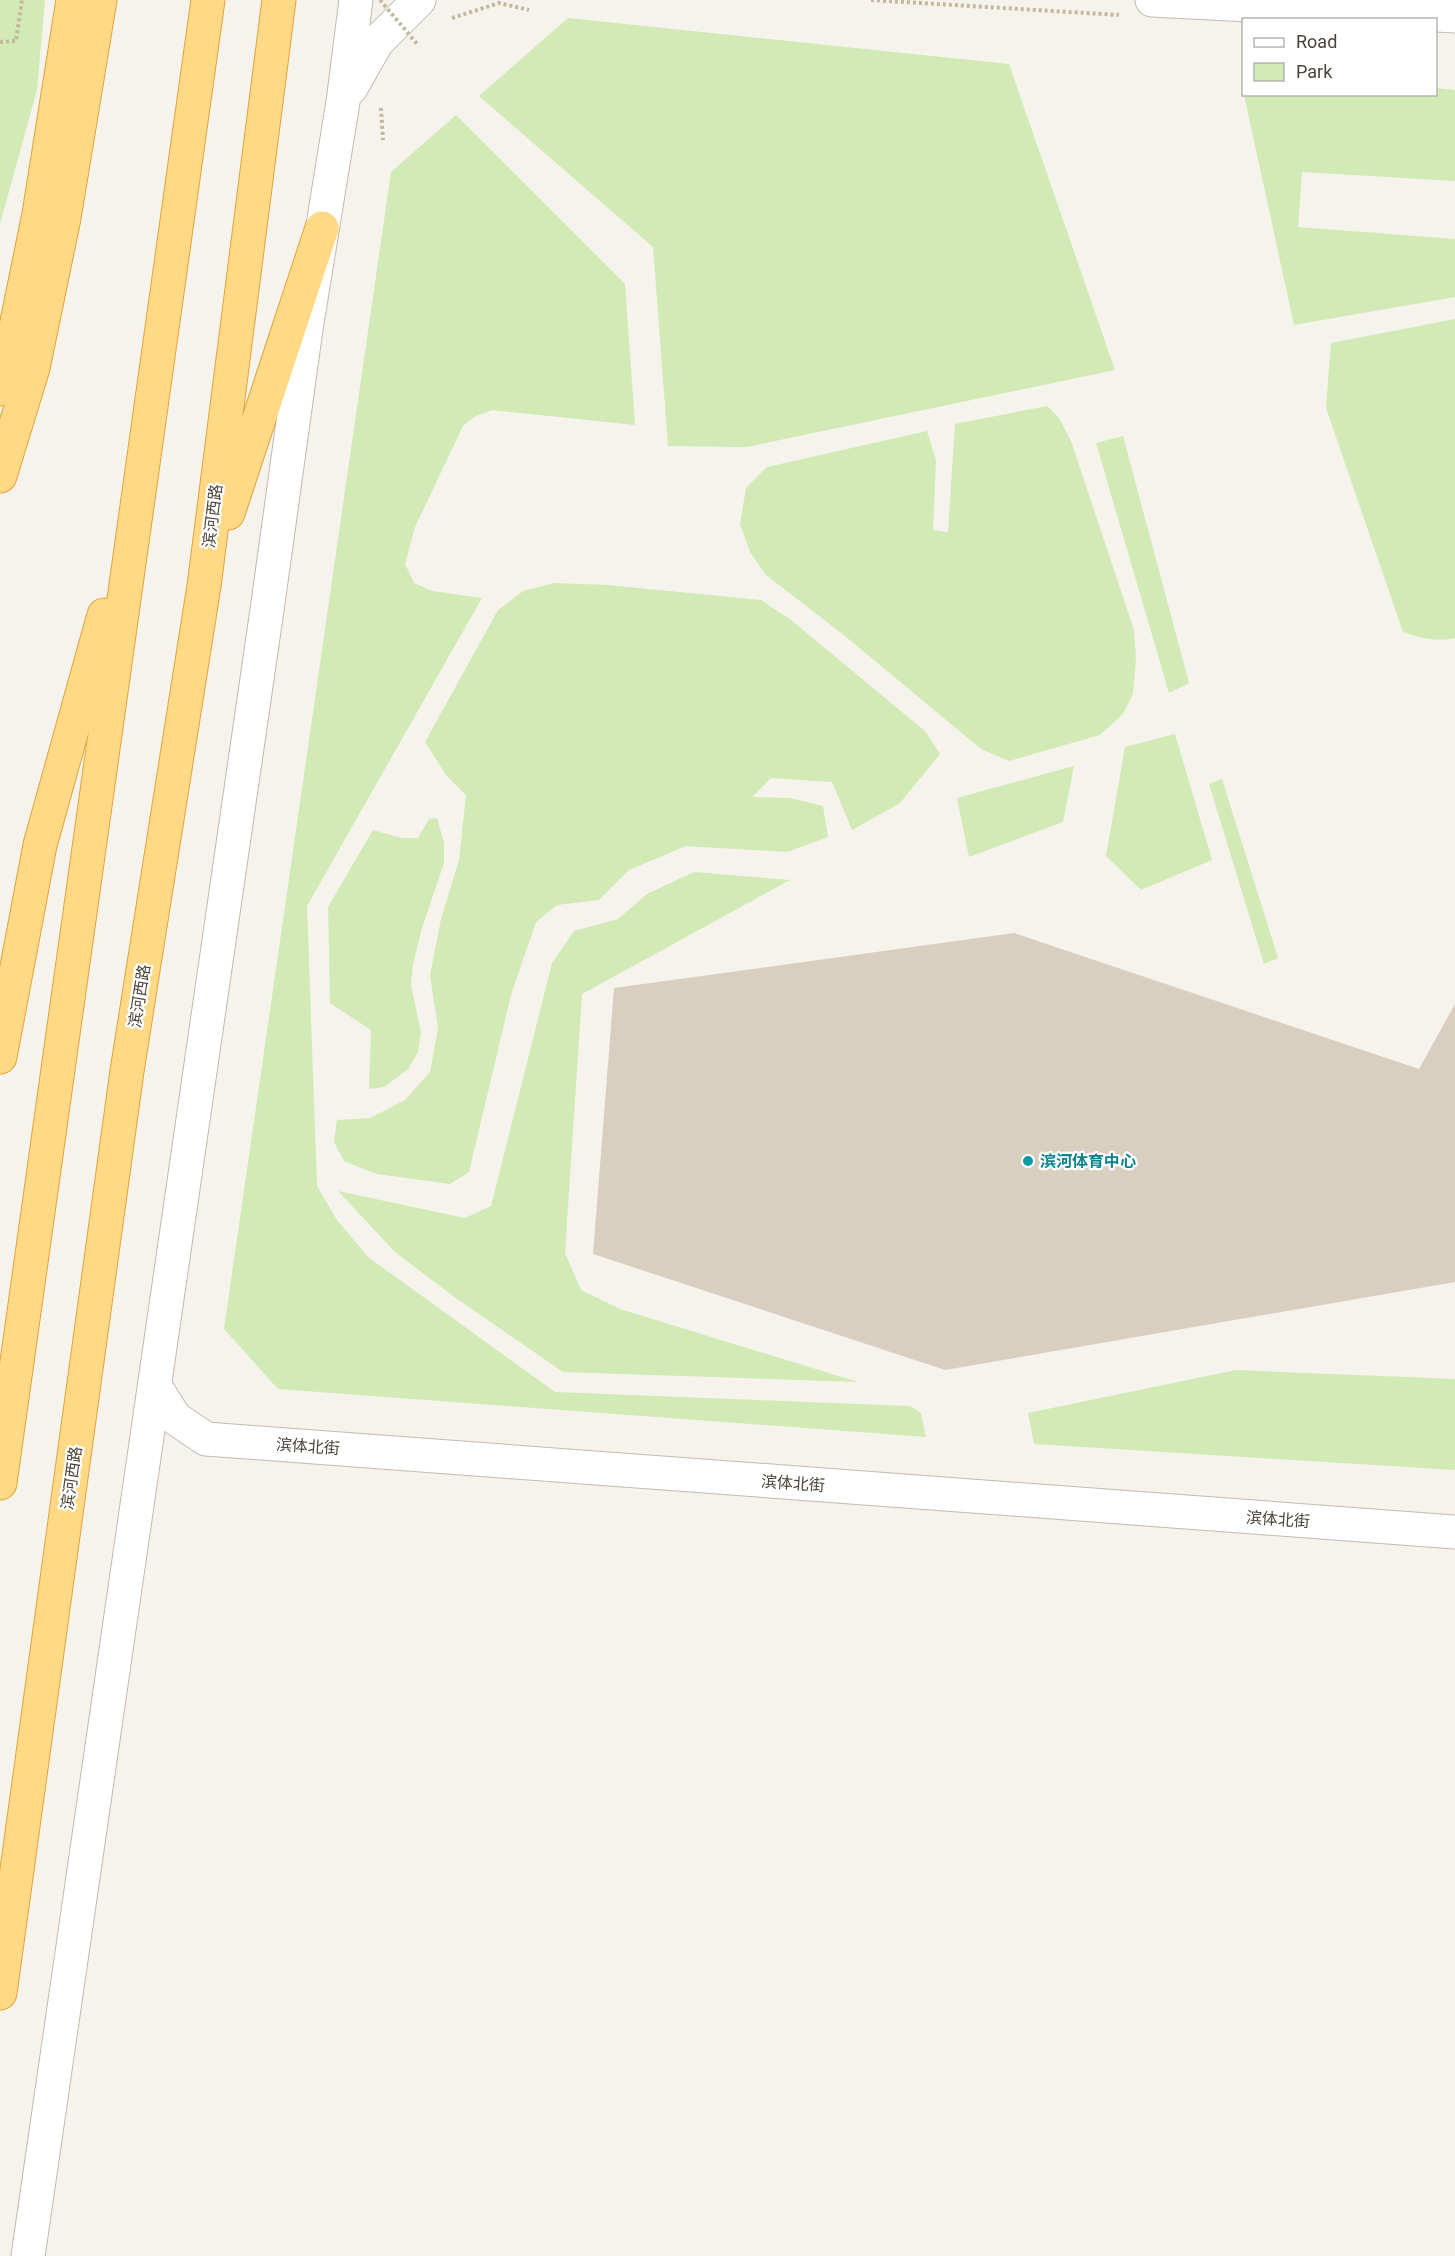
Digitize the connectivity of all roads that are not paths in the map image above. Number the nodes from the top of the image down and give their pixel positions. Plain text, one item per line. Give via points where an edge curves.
1 (73, 0) edge
2 (100, 0) edge
3 (208, 0) edge
4 (279, 0) edge
5 (356, 0) edge
6 (419, 0) edge
7 (1140, 8) edge
8 (1455, 16) edge
9 (343, 102) junction
10 (322, 228) junction
11 (0, 389) edge
12 (0, 476) edge
13 (140, 486) junction
14 (204, 586) junction
15 (0, 1057) edge
16 (155, 1386) junction
17 (0, 1483) edge
18 (1455, 1532) edge
19 (0, 1993) edge
20 (28, 2256) edge

1 - 11 highway via 39,214
2 - 12 highway via 64,218 33,368
3 - 13 highway
4 - 14 highway, 滨河西路
5 - 9 street
6 - 9 street via 377,42
7 - 8 street
9 - 10 street
10 - 14 highway
10 - 16 street
13 - 15 highway via 40,845
13 - 17 highway
14 - 19 highway, 滨河西路 via 127,1071
16 - 18 street, 滨体北街 via 175,1418 206,1439
16 - 20 street

